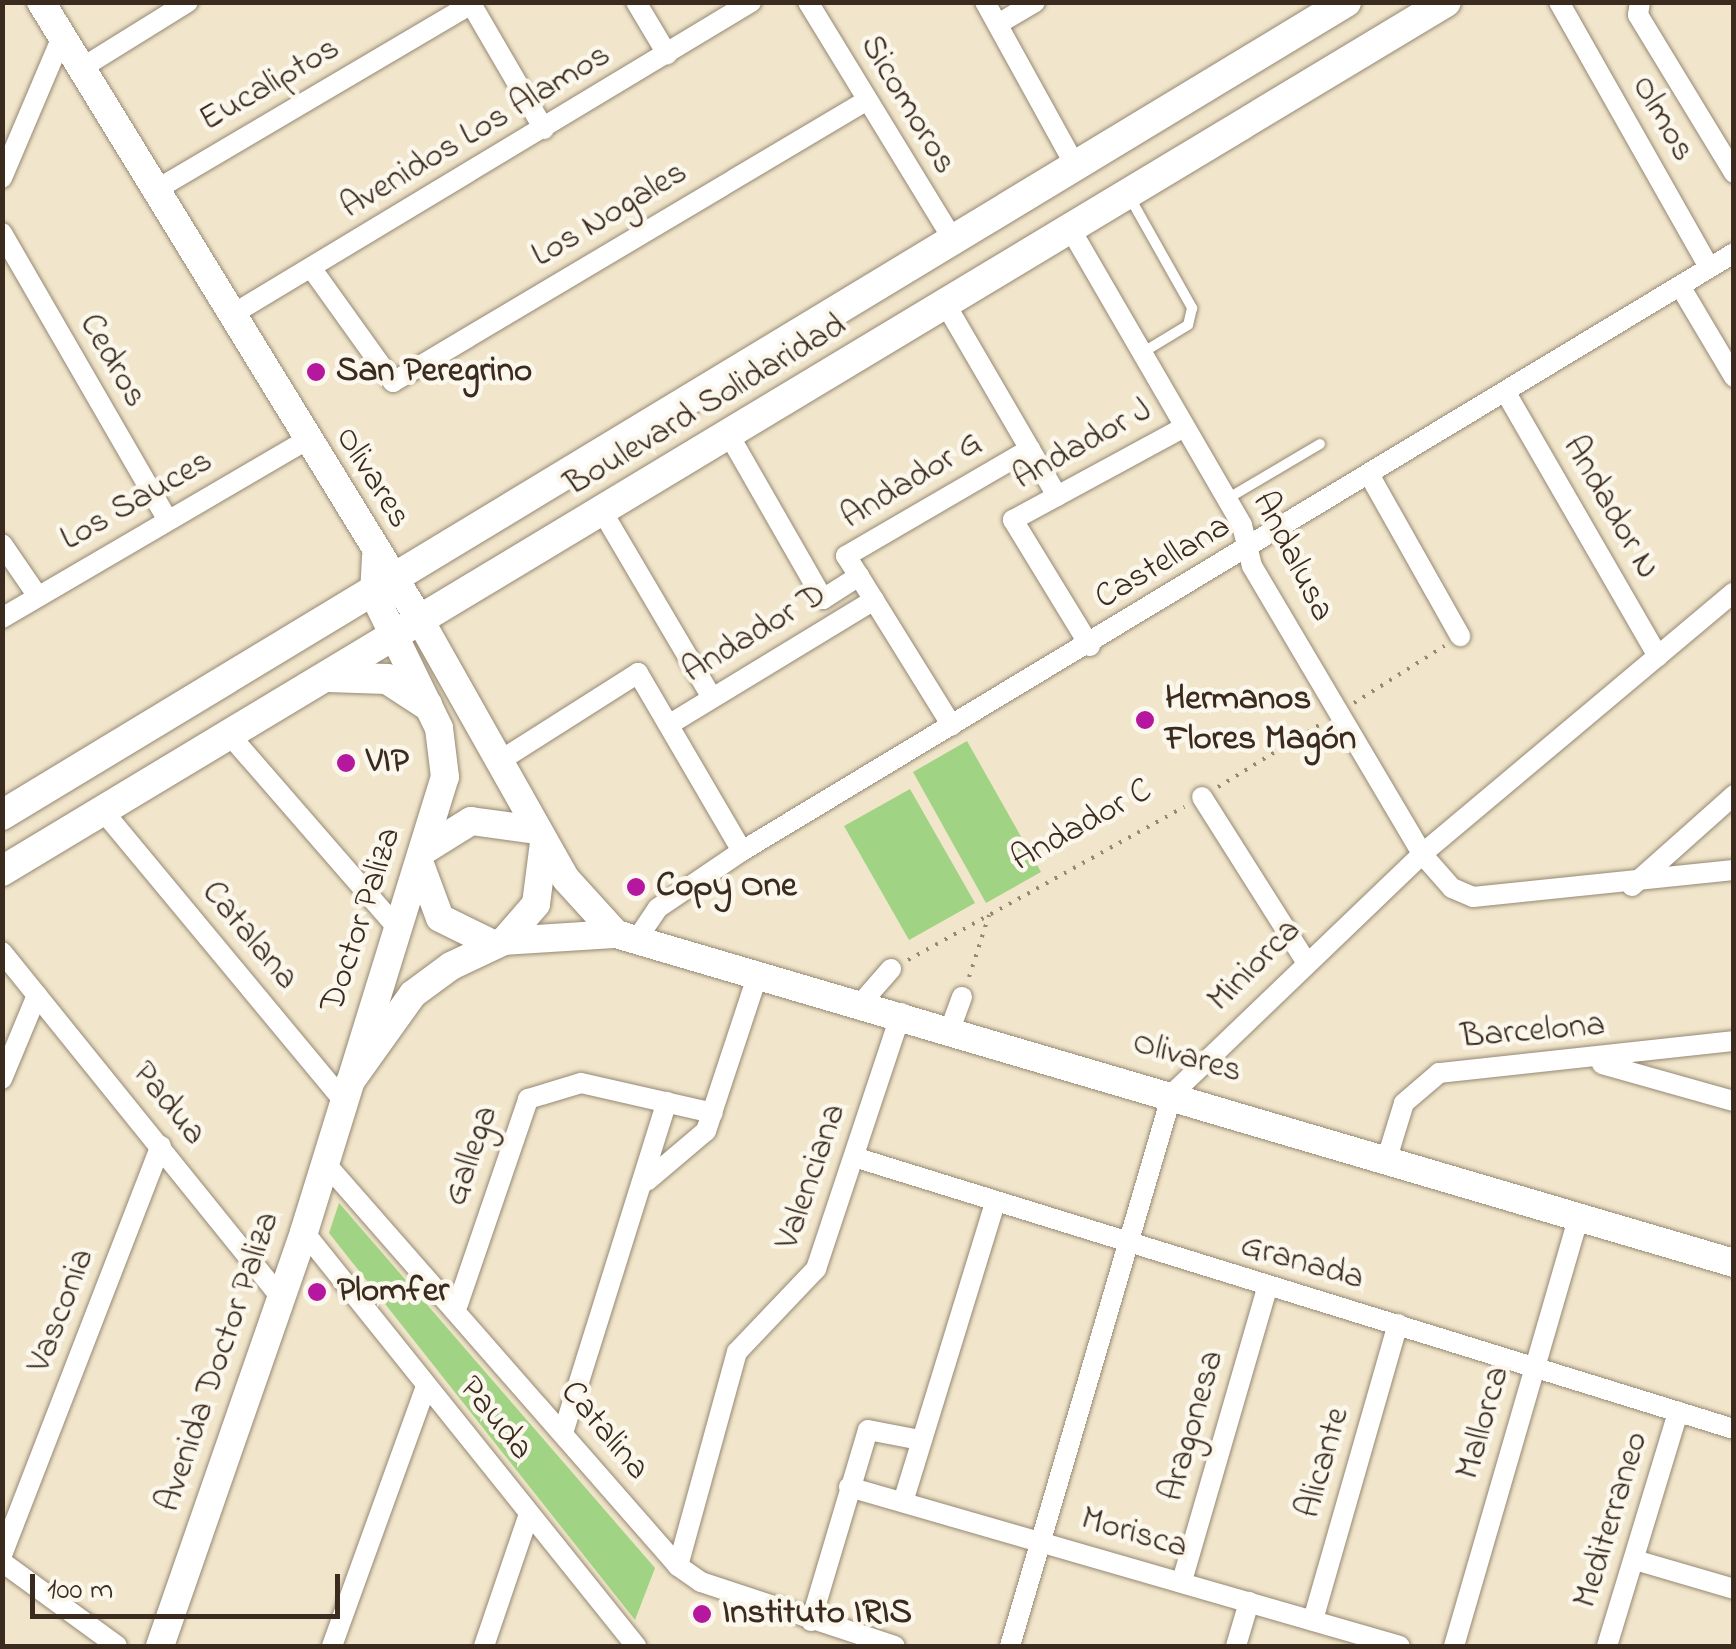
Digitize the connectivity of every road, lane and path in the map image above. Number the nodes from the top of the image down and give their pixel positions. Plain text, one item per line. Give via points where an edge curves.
1 (41, 2) edge
2 (188, 2) edge
3 (636, 2) edge
4 (751, 2) edge
5 (808, 2) edge
6 (985, 2) edge
7 (1034, 2) edge
8 (1346, 2) edge
9 (1446, 2) edge
10 (1559, 2) edge
11 (1640, 2) edge
12 (471, 3) edge
13 (998, 24) junction
14 (60, 39) junction
15 (667, 54) junction
16 (80, 69) junction
17 (864, 102) junction
18 (544, 129) junction
19 (1075, 165) junction
20 (1734, 174) edge
21 (2, 178) edge
22 (154, 191) junction
23 (1128, 195) junction
24 (1071, 230) junction
25 (2, 232) edge
26 (953, 240) junction
27 (1734, 253) edge
28 (1709, 267) junction
29 (312, 270) junction
30 (1680, 286) junction
31 (946, 305) junction
32 (232, 314) junction
33 (1142, 353) junction
34 (1734, 377) edge
35 (1506, 393) junction
36 (1184, 427) junction
37 (729, 435) junction
38 (305, 442) junction
39 (1320, 444) dead end
40 (1030, 449) junction
41 (1370, 476) junction
42 (1058, 496) junction
43 (1228, 499) junction
44 (602, 511) junction
45 (168, 521) junction
46 (2, 544) edge
47 (1246, 551) junction
48 (859, 576) junction
49 (384, 588) junction
50 (1734, 592) edge
51 (37, 595) junction
52 (874, 600) junction
53 (2, 618) edge
54 (420, 620) junction
55 (393, 636) junction
56 (1460, 636) joint
57 (1090, 646) junction
58 (1658, 656) junction
59 (325, 677) junction
60 (712, 698) junction
61 (428, 705) junction
62 (1339, 712) junction
63 (670, 724) junction
64 (952, 726) junction
65 (227, 732) junction
66 (498, 762) junction
67 (1734, 794) edge
68 (1202, 798) junction
69 (103, 811) junction
70 (2, 816) edge
71 (540, 836) junction
72 (742, 852) junction
73 (1422, 854) junction
74 (423, 857) junction
75 (1734, 870) edge
76 (2, 871) edge
77 (1632, 886) junction
78 (989, 915) junction
79 (398, 929) junction
80 (626, 936) junction
81 (499, 942) junction
82 (2, 952) edge
83 (1305, 960) junction
84 (892, 970) joint
85 (758, 974) junction
86 (38, 995) junction
87 (962, 997) joint
88 (862, 1002) junction
89 (901, 1013) junction
90 (951, 1028) junction
91 (1734, 1042) edge
92 (6, 1060) edge
93 (1595, 1062) junction
94 (2, 1079) edge
95 (348, 1092) junction
96 (1172, 1094) junction
97 (667, 1102) junction
98 (1734, 1102) edge
99 (714, 1113) junction
100 (161, 1146) junction
101 (1388, 1154) junction
102 (854, 1156) junction
103 (326, 1164) junction
104 (642, 1187) junction
105 (994, 1206) junction
106 (1578, 1218) junction
107 (304, 1232) junction
108 (1129, 1246) junction
109 (1734, 1263) edge
110 (1267, 1288) junction
111 (281, 1298) junction
112 (458, 1304) junction
113 (1398, 1324) junction
114 (1534, 1365) junction
115 (426, 1386) junction
116 (1678, 1412) junction
117 (1734, 1429) edge
118 (563, 1433) junction
119 (920, 1440) junction
120 (848, 1486) junction
121 (903, 1502) junction
122 (529, 1514) junction
123 (1041, 1540) junction
124 (2, 1558) edge
125 (1635, 1560) junction
126 (678, 1566) junction
127 (1182, 1581) junction
128 (1734, 1589) edge
129 (1249, 1602) junction
130 (1313, 1620) junction
131 (811, 1621) junction
132 (118, 1646) edge
133 (160, 1646) edge
134 (332, 1646) edge
135 (484, 1646) edge
136 (636, 1646) edge
137 (895, 1646) edge
138 (1010, 1646) edge
139 (1236, 1646) edge
140 (1400, 1646) edge
141 (1454, 1646) edge
142 (1608, 1646) edge

1 - 14 main road, Olivares
2 - 16 street
3 - 15 street
4 - 15 street, Avenidos Los Alamos
5 - 17 street, Sicomoros
6 - 13 street
7 - 13 street
8 - 19 main road, Boulevard Solidaridad
9 - 23 main road, Boulevard Solidaridad
10 - 28 street, Olmos
11 - 20 street via 1638,15
12 - 18 street
12 - 22 street, Eucaliptos
13 - 19 street
14 - 16 main road, Olivares
14 - 21 street
15 - 18 street, Avenidos Los Alamos
16 - 22 main road, Olivares
17 - 26 street, Sicomoros
17 - 29 street, Los Nogales via 388,382
18 - 29 street, Avenidos Los Alamos
19 - 26 main road, Boulevard Solidaridad
22 - 32 main road, Olivares
23 - 24 main road, Boulevard Solidaridad
23 - 33 lane via 1192,308 1188,325
24 - 31 main road, Boulevard Solidaridad
24 - 33 street, Andalusa
25 - 45 street, Cedros
26 - 49 main road, Boulevard Solidaridad
27 - 28 street, Castellana
28 - 30 street, Castellana
29 - 32 street, Avenidos Los Alamos
30 - 34 street
30 - 35 street, Castellana
31 - 37 main road, Boulevard Solidaridad
31 - 40 street
32 - 38 main road, Olivares
33 - 36 street, Andalusa
35 - 41 street, Castellana
35 - 58 street, Andador N
36 - 42 street, Andador J
36 - 43 street, Andalusa
37 - 44 main road, Boulevard Solidaridad
37 - 48 street via 822,599
38 - 45 street, Los Sauces
38 - 49 main road, Olivares via 376,557
39 - 43 lane
40 - 42 street
40 - 48 street, Andador G via 846,556
41 - 47 street, Castellana
41 - 56 street
42 - 57 street, Andador J via 1013,520
43 - 47 street, Andalusa
44 - 54 main road, Boulevard Solidaridad
44 - 60 street
45 - 51 street, Los Sauces
46 - 51 street
47 - 57 street, Castellana
47 - 62 street, Andalusa
48 - 52 street
49 - 54 main road, Olivares
49 - 55 main road, Doctor Paliza
49 - 70 main road, Boulevard Solidaridad
50 - 58 street, Miniorca
51 - 53 street, Los Sauces
52 - 60 street, Andador D
52 - 64 street
54 - 55 main road, Boulevard Solidaridad
54 - 66 main road, Olivares
55 - 59 main road, Boulevard Solidaridad
55 - 61 main road, Doctor Paliza
56 - 62 path, Andador C
57 - 64 street, Castellana
58 - 73 street, Miniorca
59 - 61 main road via 388,679
59 - 65 main road, Boulevard Solidaridad
60 - 63 street, Andador D
61 - 74 main road, Doctor Paliza via 446,766
62 - 68 path, Andador C
62 - 73 street, Andalusa
63 - 66 street via 638,673
63 - 72 street
64 - 72 street, Castellana
65 - 69 main road, Boulevard Solidaridad
65 - 79 street
66 - 71 main road, Olivares
67 - 77 street
68 - 78 path, Andador C
68 - 83 street
69 - 76 main road, Boulevard Solidaridad
69 - 95 street, Catalana
71 - 74 main road via 470,820
71 - 80 main road, Olivares
71 - 81 main road via 536,904
72 - 80 street, Castellana
73 - 77 street, Andalusa via 1473,896
73 - 83 street, Miniorca
74 - 79 main road, Doctor Paliza
74 - 81 main road via 440,918
75 - 77 street
78 - 84 path, Andador C
78 - 87 path, Andador C
79 - 95 main road, Doctor Paliza
80 - 81 main road, Olivares
80 - 85 main road, Olivares
81 - 95 main road, Olivares via 413,994
82 - 86 street, Padua
83 - 96 street, Miniorca
84 - 88 street
85 - 88 main road, Olivares
85 - 99 street
86 - 92 street
86 - 100 street, Padua
87 - 90 street
88 - 89 main road, Olivares
89 - 90 main road, Olivares
89 - 102 street, Valenciana
90 - 96 main road, Olivares
91 - 93 street, Barcelona
92 - 94 street
93 - 98 street
93 - 101 street, Barcelona via 1423,1078 1404,1103
95 - 103 main road, Avenida Doctor Paliza
96 - 101 main road, Olivares
96 - 108 street, Miniorca
97 - 99 street, Gallega
97 - 104 street
97 - 112 street, Gallega via 571,1082 528,1099
99 - 104 street via 700,1138
100 - 111 street, Padua
100 - 124 street, Vasconia
101 - 106 main road, Olivares
102 - 105 street, Granada
102 - 126 street, Valenciana via 816,1269 737,1352
103 - 107 main road, Avenida Doctor Paliza
103 - 112 street, Catalina
104 - 118 street
105 - 108 street, Granada
105 - 119 street
106 - 109 main road, Olivares
106 - 114 street, Mallorca
107 - 111 main road, Avenida Doctor Paliza
107 - 115 street, Pauda
108 - 110 street, Granada
108 - 123 street, Miniorca
110 - 113 street, Granada
110 - 127 street, Aragonesa
111 - 133 main road, Avenida Doctor Paliza
112 - 118 street, Catalina
113 - 114 street, Granada
113 - 130 street, Alicante
114 - 116 street, Granada
114 - 141 street, Mallorca
115 - 122 street, Pauda
115 - 134 street
116 - 117 street, Granada
116 - 125 street, Mediterraneo
118 - 126 street, Catalina
119 - 120 street via 868,1430
119 - 121 street
120 - 121 street, Morisca
120 - 131 street
121 - 123 street, Morisca
122 - 135 street
122 - 136 street, Pauda
123 - 127 street, Morisca
123 - 138 street, Miniorca
124 - 132 street
125 - 128 street
125 - 142 street, Mediterraneo
126 - 131 street, Catalina
127 - 129 street, Morisca
129 - 130 street, Morisca
129 - 139 street
130 - 140 street, Morisca
131 - 137 street, Catalina

